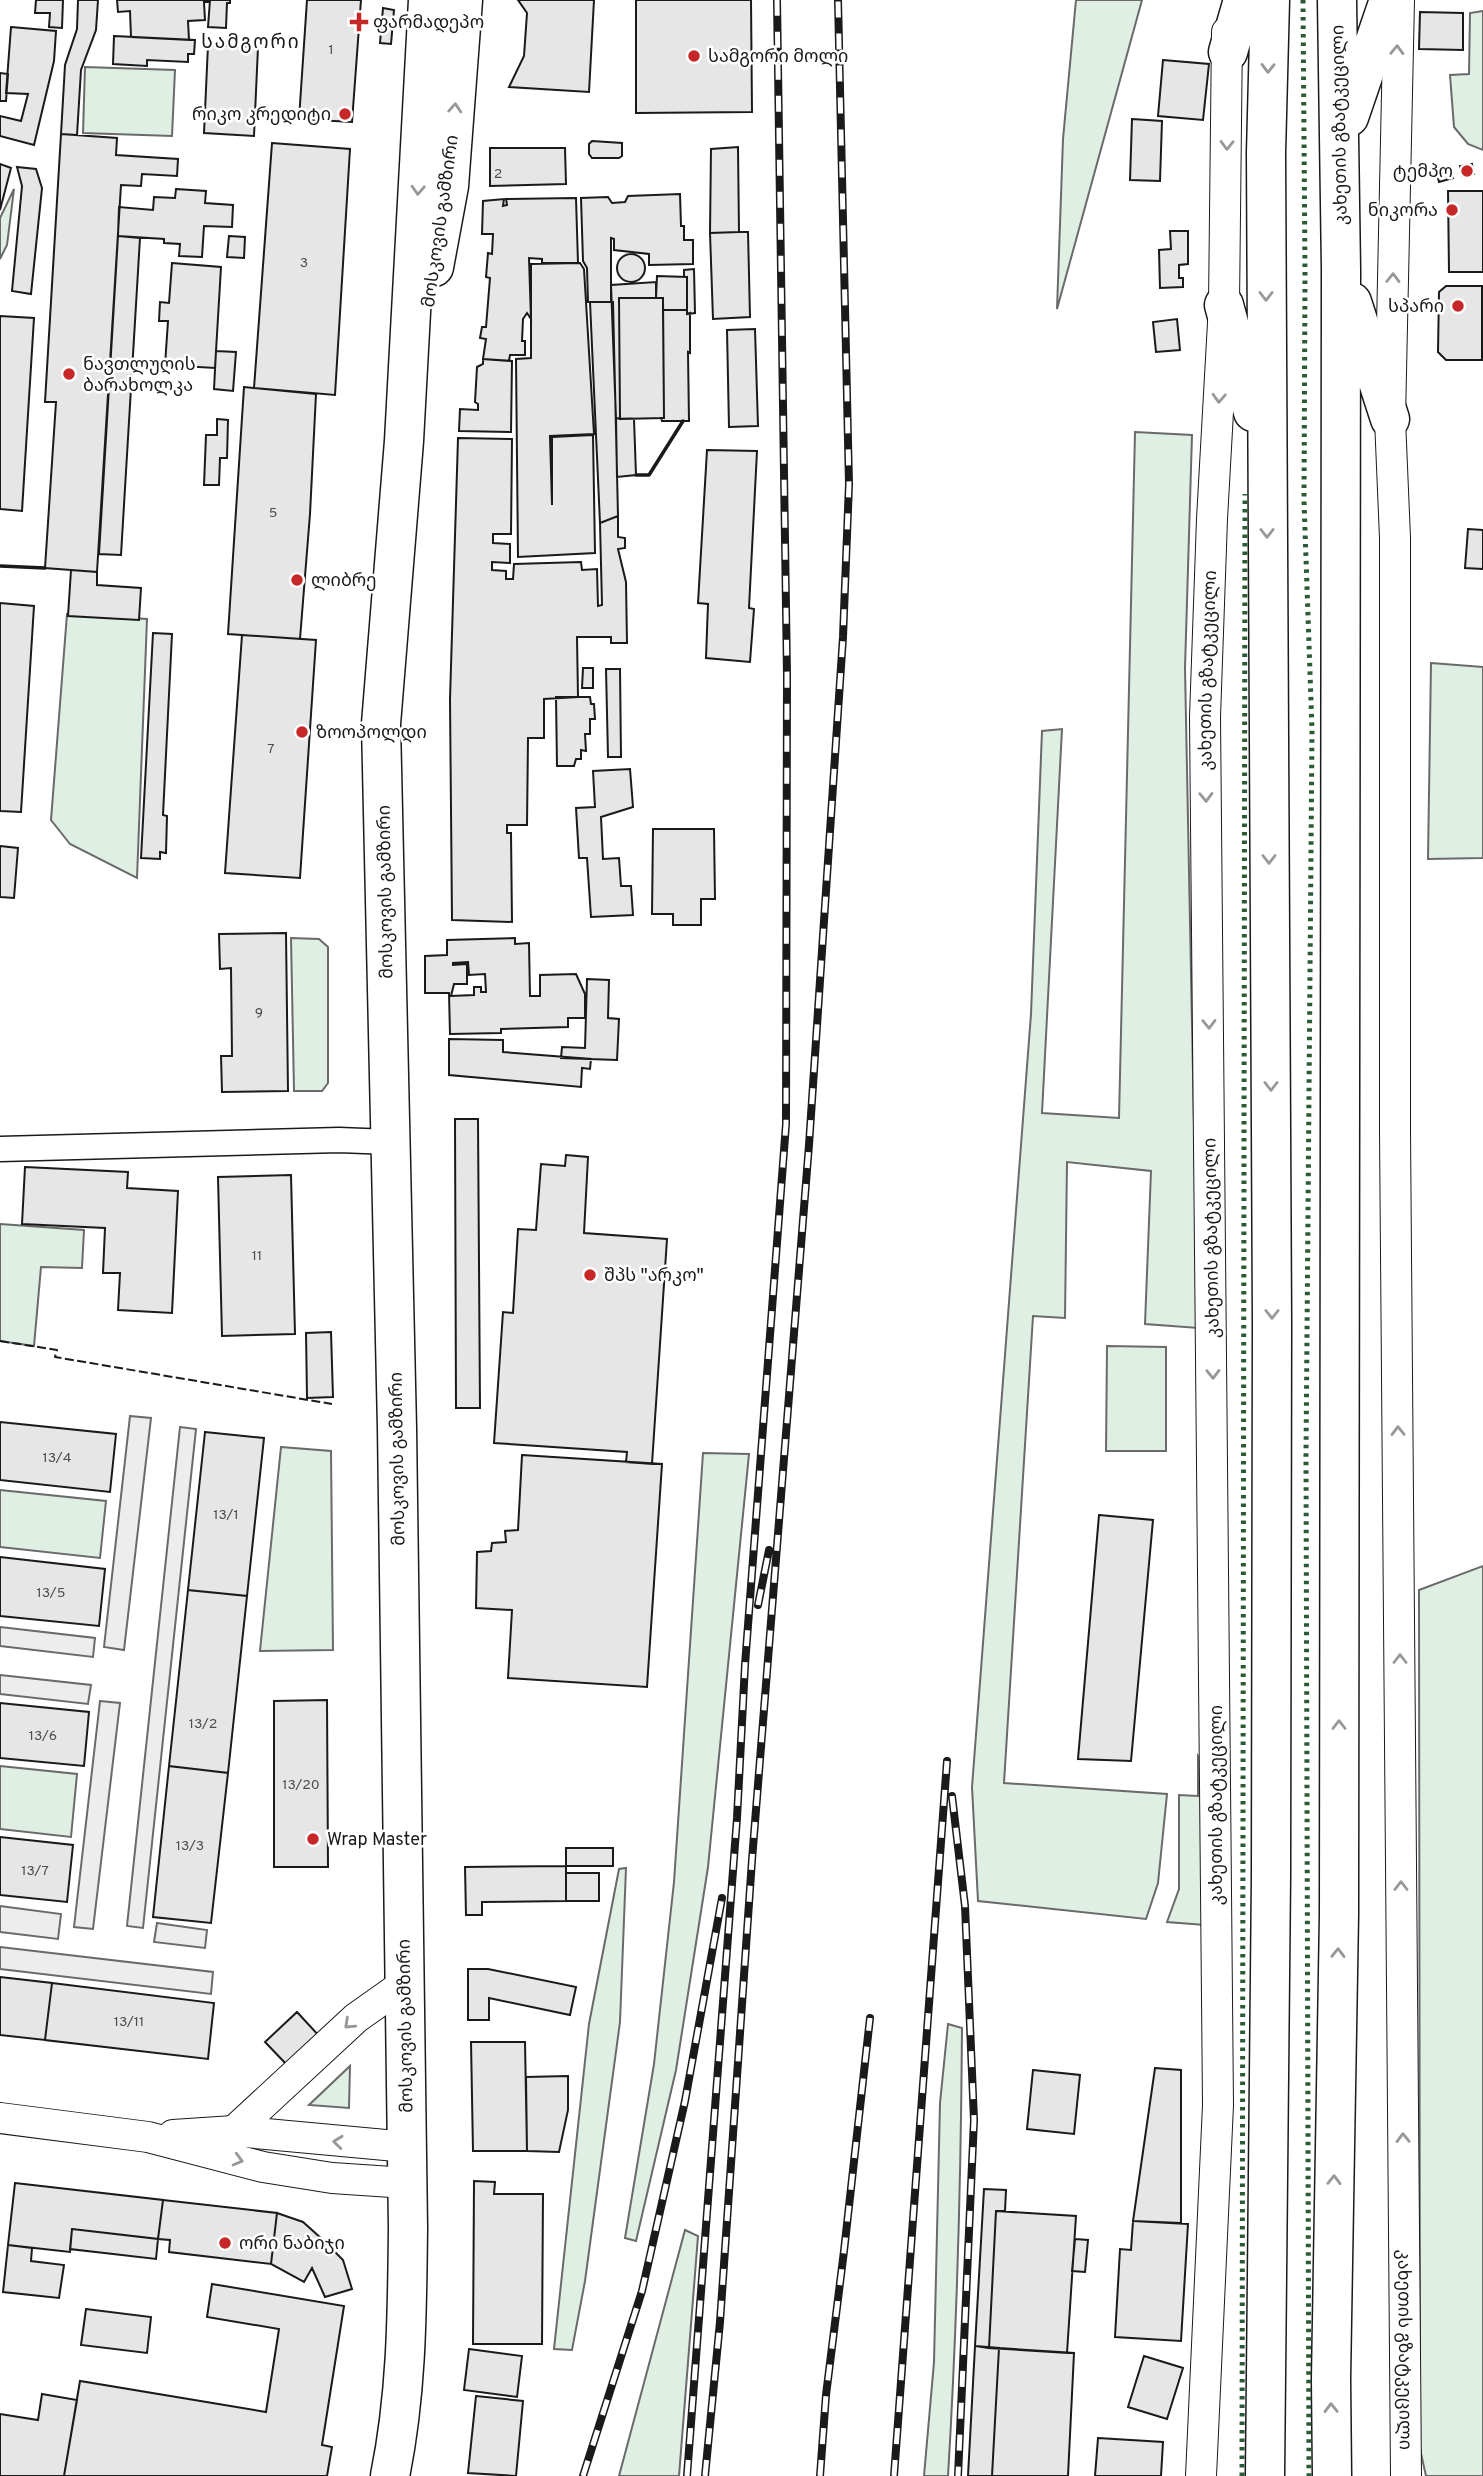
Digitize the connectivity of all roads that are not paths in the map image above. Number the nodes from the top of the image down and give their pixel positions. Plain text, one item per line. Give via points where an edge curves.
1 (428, 0) edge
2 (463, 0) edge
3 (1224, 0) edge
4 (1243, 0) edge
5 (1270, 0) edge
6 (1337, 0) edge
7 (1389, 0) edge
8 (1399, 0) edge
9 (1228, 52) junction
10 (1340, 142) junction
11 (1341, 270) junction
12 (1224, 305) junction
13 (1390, 419) junction
14 (404, 441) junction
15 (1267, 465) junction
16 (390, 1142) junction
17 (0, 1149) edge
18 (404, 1984) junction
19 (0, 2118) edge
20 (234, 2131) junction
21 (148, 2137) junction
22 (407, 2165) junction
23 (390, 2476) edge
24 (1201, 2476) edge
25 (1265, 2476) edge
26 (1332, 2476) edge
27 (1406, 2476) edge

1 -> 14 main road, მოსკოვის გამზირი
14 -> 2 main road, მოსკოვის გამზირი via 449,186
3 - 9 street, კახეთის გზატკეცილი
4 - 9 main road
5 -> 15 main road
6 - 10 main road, კახეთის გზატკეცილი
7 - 10 main road
13 -> 8 street, კახეთის გზატკეცილი
9 -> 12 street, კახეთის გზატკეცილი
10 - 11 main road, კახეთის გზატკეცილი
11 - 13 main road
26 -> 11 main road, კახეთის გზატკეცილი via 1339,1887
12 - 15 main road
12 -> 24 street, კახეთის გზატკეცილი via 1205,717 1219,2105
27 -> 13 street, კახეთის გზატკეცილი via 1395,538
14 - 16 main road, მოსკოვის გამზირი via 382,723
15 -> 25 main road via 1272,1876
16 - 17 street
16 - 18 main road, მოსკოვის გამზირი
18 -> 20 street via 356,2018
18 - 22 main road, მოსკოვის გამზირი
19 - 21 street
20 - 21 street
22 -> 20 street
21 -> 22 street via 263,2166 354,2181
22 - 23 main road, მოსკოვის გამზირი via 407,2347

